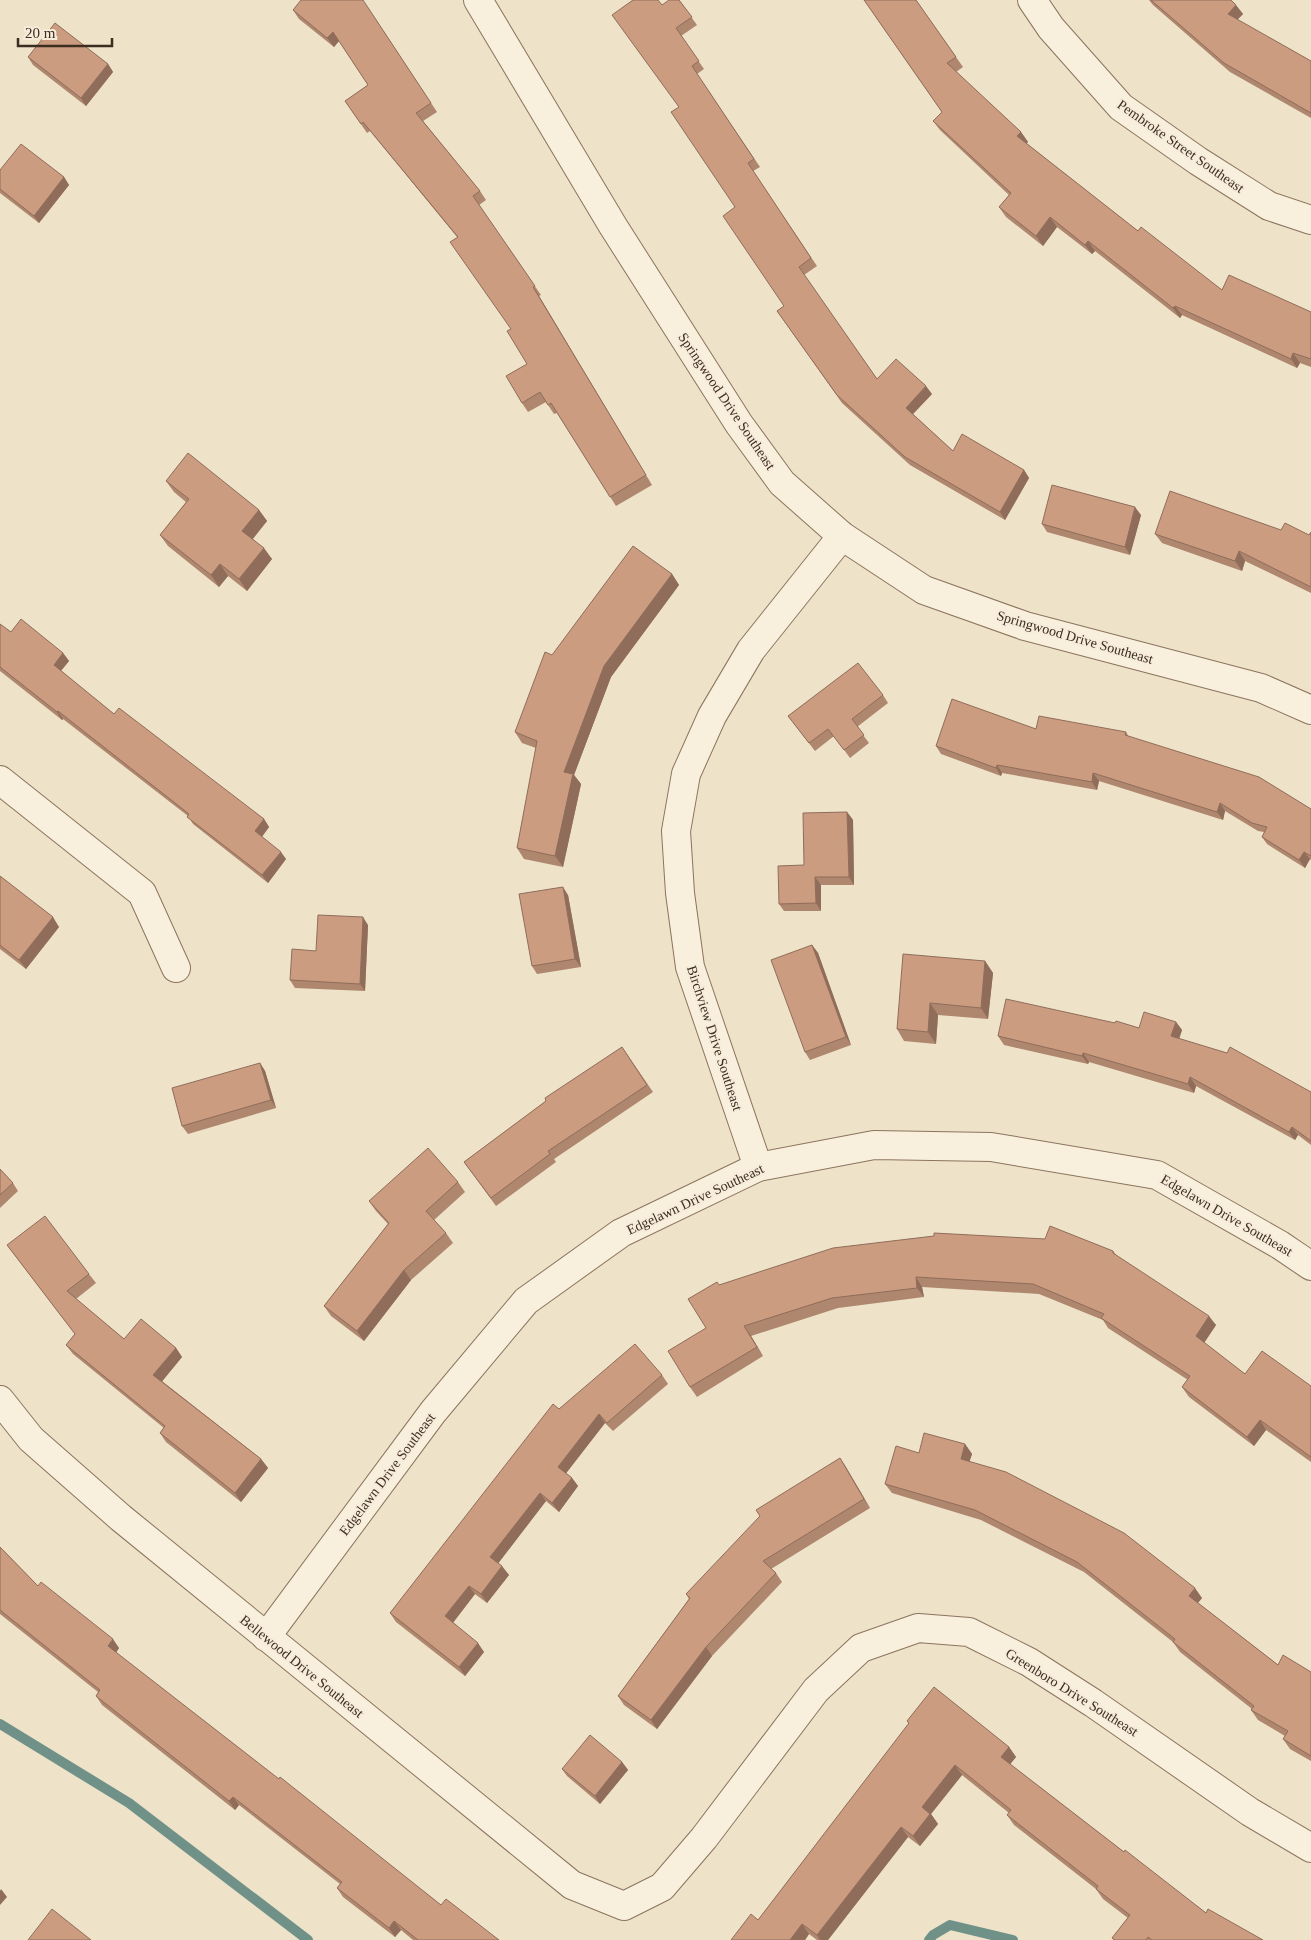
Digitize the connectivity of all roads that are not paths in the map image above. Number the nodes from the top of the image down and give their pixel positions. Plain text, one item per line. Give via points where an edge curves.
1 (478, 0) edge
2 (1032, 0) edge
3 (1311, 220) edge
4 (842, 536) junction
5 (1311, 710) edge
6 (0, 780) edge
7 (176, 968) dead end
8 (758, 1167) junction
9 (1311, 1266) edge
10 (0, 1400) edge
11 (266, 1637) junction
12 (1311, 1848) edge
13 (624, 1906) joint

1 - 4 street, Springwood Drive Southeast via 613,226 738,424 782,483
2 - 3 street, Pembroke Street Southeast via 1051,28 1121,107 1269,206
4 - 5 street, Springwood Drive Southeast via 924,590 1025,626 1261,688
4 - 8 street, Birchview Drive Southeast via 751,650 712,716 686,774 676,831 690,967
6 - 7 street via 142,893
8 - 9 street, Edgelawn Drive Southeast via 874,1145 991,1146 1157,1175
8 - 11 street, Edgelawn Drive Southeast via 621,1233 526,1301 433,1412
10 - 11 street, Bellewood Drive Southeast via 31,1439
11 - 13 street, Bellewood Drive Southeast via 572,1885
12 - 13 street, Greenboro Drive Southeast via 1250,1812 1029,1662 970,1632 918,1628 860,1648 816,1690 662,1888

